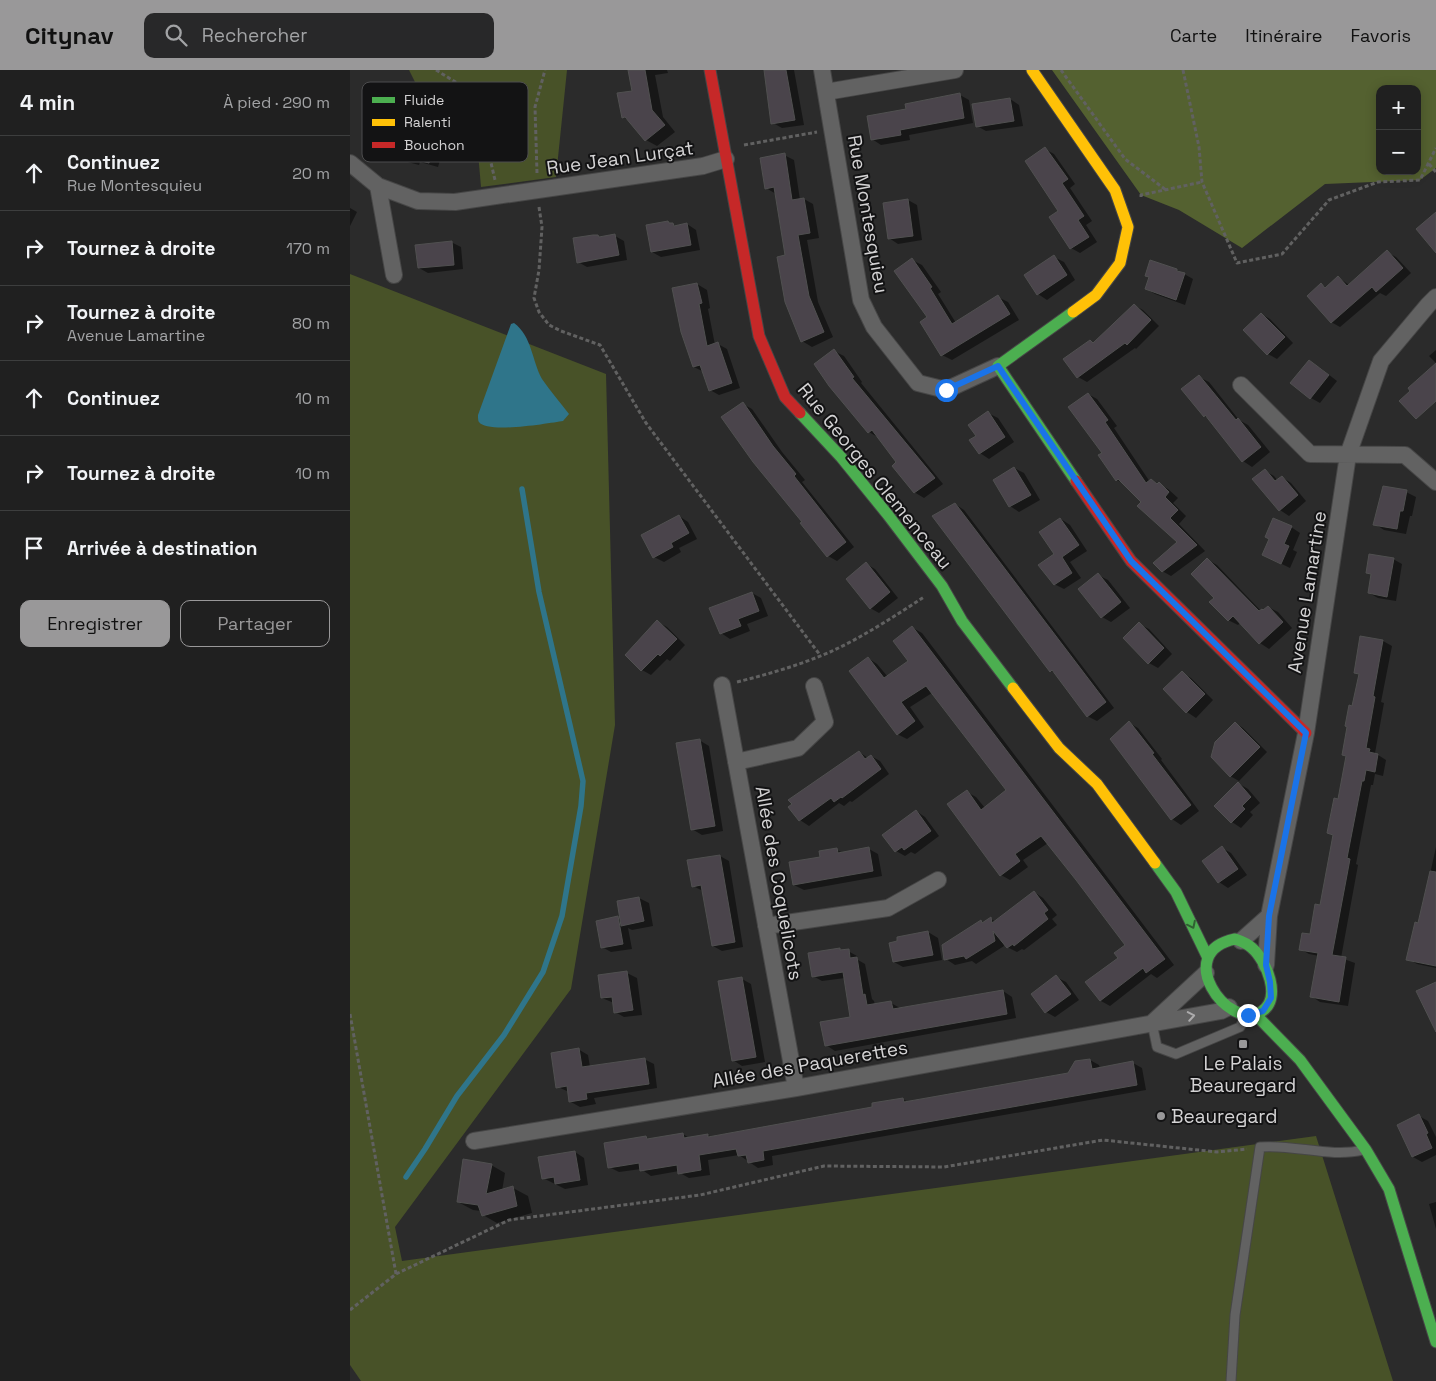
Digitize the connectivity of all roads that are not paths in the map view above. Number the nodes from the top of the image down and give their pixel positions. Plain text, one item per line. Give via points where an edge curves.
1 (710, 70) edge
2 (822, 70) edge
3 (955, 70) edge
4 (1032, 70) edge
5 (826, 92) junction
6 (725, 154) junction
7 (350, 163) edge
8 (378, 186) junction
9 (394, 275) dead end
10 (1436, 297) edge
11 (998, 366) junction
12 (1242, 384) dead end
13 (1348, 455) junction
14 (1436, 482) edge
15 (722, 685) road end
16 (814, 686) dead end
17 (1306, 733) junction
18 (736, 762) junction
19 (938, 880) dead end
20 (1176, 892) junction
21 (1196, 910) dead end
22 (1269, 916) junction
23 (766, 926) junction
24 (1230, 938) junction
25 (1207, 965) junction
26 (1266, 965) junction
27 (1229, 1007) junction
28 (1251, 1014) junction
29 (1152, 1023) junction
30 (1283, 1027) dead end
31 (1300, 1060) junction
32 (796, 1088) junction
33 (474, 1141) dead end
34 (1366, 1150) junction
35 (1436, 1342) edge
36 (1231, 1381) edge

1 - 6 street, Rue Georges Clemenceau
2 - 5 street, Rue Montesquieu
3 - 5 street
4 - 11 street via 1115,190 1128,227 1120,263 1096,295
5 - 11 street, Rue Montesquieu via 861,300 874,327 918,383 946,390
6 - 8 street, Rue Jean Lurçat via 703,166 455,202 418,201
6 - 20 street, Rue Georges Clemenceau via 759,336 785,397 840,457 942,586 968,629 1059,748 1098,784
7 - 8 street, Rue Jean Lurçat
8 - 9 street
10 - 13 street, Avenue Lamartine via 1381,361
11 - 17 street via 1131,561
12 - 13 street via 1310,454
13 - 14 street via 1405,455
13 - 17 street, Avenue Lamartine
15 - 18 street, Allée des Coquelicots
16 - 18 street via 825,722 798,748
17 - 22 street, Avenue Lamartine
18 - 23 street, Allée des Coquelicots
19 - 23 street via 888,908
20 - 21 street, Rue Georges Clemenceau
20 -> 25 street, Rue Georges Clemenceau
22 - 24 street
22 - 26 street, Avenue Lamartine
23 - 32 street, Allée des Coquelicots
24 - 25 street via 1210,951
24 - 26 street via 1253,948
25 - 27 street, Rue Georges Clemenceau via 1210,986
25 - 29 street
26 - 28 street via 1272,1006
27 - 28 street, Rue Georges Clemenceau
29 -> 27 street, Allée des Paquerettes
28 - 29 lane via 1240,1026 1176,1054 1157,1048
28 - 31 street, Rue Georges Clemenceau
29 - 32 street, Allée des Paquerettes
30 - 31 street, Rue Georges Clemenceau
31 - 34 street, Rue Georges Clemenceau
32 - 33 street, Allée des Paquerettes
34 - 35 street, Rue Georges Clemenceau via 1388,1189
34 - 36 lane via 1349,1154 1260,1147 1235,1315

